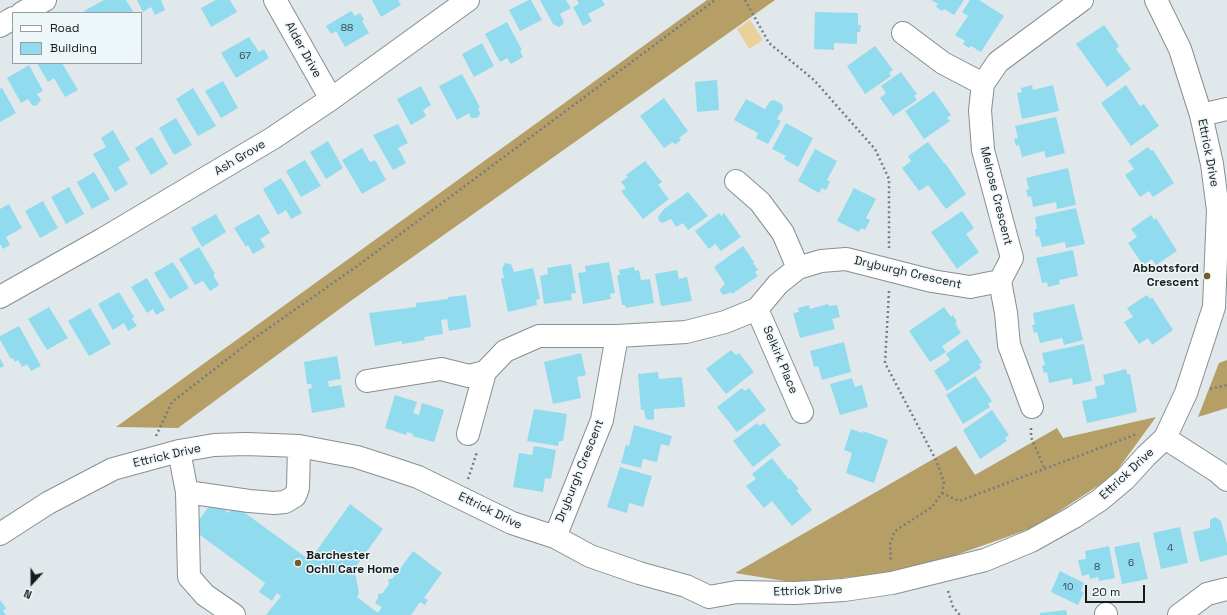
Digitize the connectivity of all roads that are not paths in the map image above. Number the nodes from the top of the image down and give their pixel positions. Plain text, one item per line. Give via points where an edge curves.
1 (45, 0) edge
2 (275, 0) edge
3 (468, 0) edge
4 (1082, 0) edge
5 (1156, 0) edge
6 (24, 12) edge
7 (12, 19) edge
8 (0, 26) edge
9 (903, 33) dead end
10 (982, 84) junction
11 (331, 99) junction
12 (1227, 109) edge
13 (1201, 115) junction
14 (736, 181) dead end
15 (798, 268) junction
16 (1000, 281) junction
17 (0, 297) edge
18 (757, 309) junction
19 (617, 336) junction
20 (485, 372) junction
21 (367, 381) dead end
22 (1032, 407) road end
23 (802, 412) dead end
24 (468, 434) road end
25 (1165, 438) junction
26 (299, 446) junction
27 (179, 451) junction
28 (1227, 480) edge
29 (187, 492) junction
30 (0, 534) edge
31 (555, 537) junction
32 (1227, 589) edge
33 (708, 606) edge
34 (234, 615) edge
35 (1179, 615) edge

1 - 6 street
2 - 11 street, Alder Drive
3 - 11 street, Ash Grove
4 - 10 street via 998,62
5 - 13 street, Ettrick Drive via 1180,49
7 - 8 street
9 - 10 street via 943,63
10 - 16 street, Melrose Crescent via 980,110 983,150 1012,258
11 - 17 street, Ash Grove via 273,138
12 - 13 street
13 - 25 street, Ettrick Drive via 1212,164 1218,210 1214,307 1186,393
14 - 15 street via 760,202 783,233
15 - 16 street, Dryburgh Crescent via 821,261 846,259 932,281 970,287
15 - 18 street, Dryburgh Crescent via 778,284
16 - 22 street via 1009,345
18 - 19 street, Dryburgh Crescent via 725,322 686,332
18 - 23 street, Selkirk Place
19 - 20 street via 539,336 505,351
19 - 31 street, Dryburgh Crescent via 602,420
20 - 21 street via 469,376 441,369
20 - 24 street
25 - 28 street
25 - 33 street, Ettrick Drive via 1100,500 1031,541 985,560 892,583 844,590 795,593 737,592
26 - 27 street, Ettrick Drive via 214,445
26 - 29 street via 298,488 295,496 286,502 249,502
26 - 31 street, Ettrick Drive via 357,457 418,477 512,523
27 - 29 street
27 - 30 street, Ettrick Drive via 113,469 48,503
29 - 34 street via 190,577 205,595
31 - 33 street, Ettrick Drive via 590,556 686,586
32 - 35 street via 1206,594

